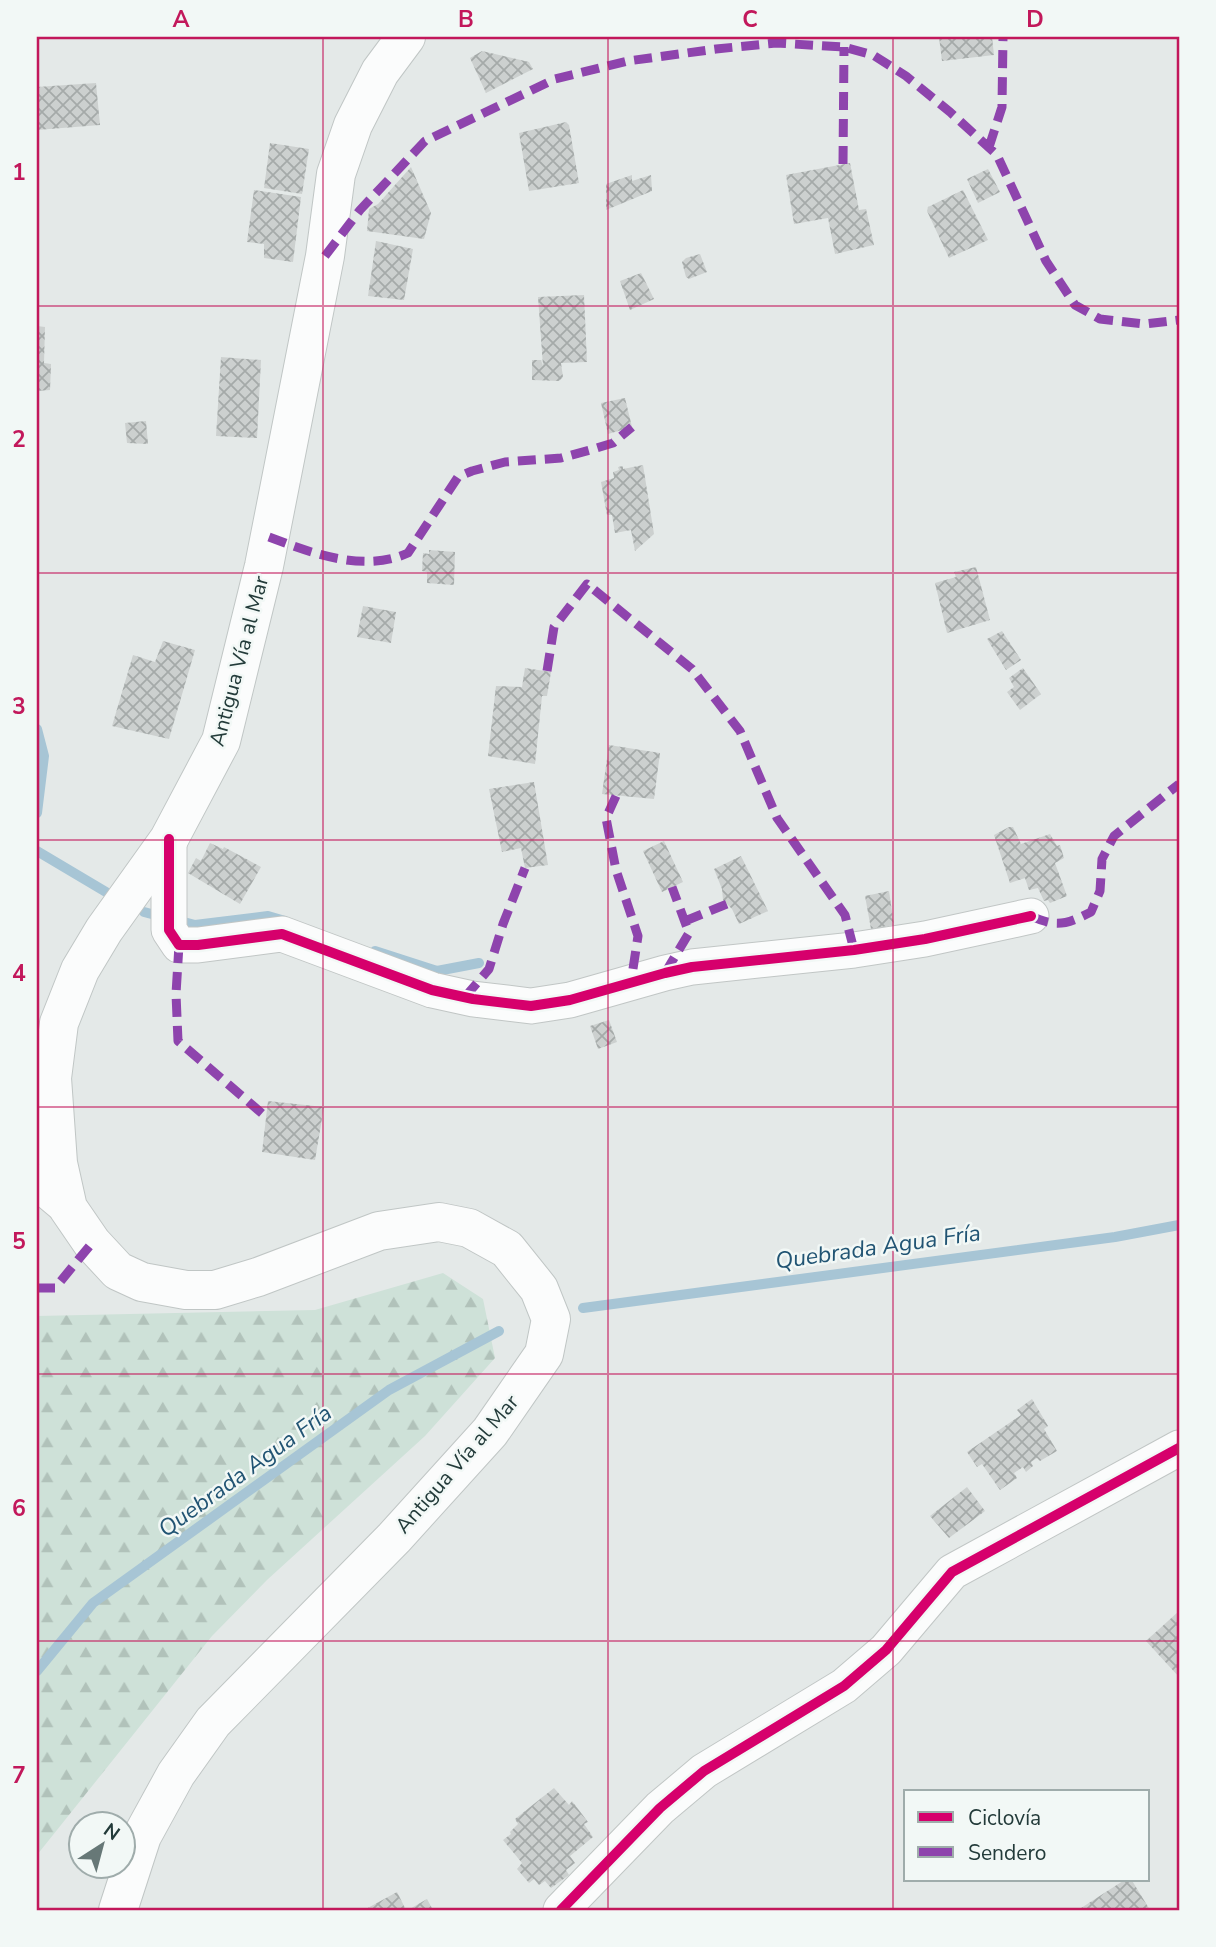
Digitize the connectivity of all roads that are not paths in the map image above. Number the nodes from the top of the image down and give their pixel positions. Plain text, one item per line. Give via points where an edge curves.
1 (405, 37) edge
2 (169, 839) junction
3 (1031, 916) dead end
4 (37, 1182) edge
5 (68, 1208) junction
6 (1179, 1448) edge
7 (118, 1910) edge
8 (561, 1910) edge

1 - 2 main road, Antigua Vía al Mar via 380,72 353,125 336,174 325,257 264,566 221,741
2 - 3 street via 169,930 179,945 282,934 432,990 531,1006 692,967 925,939
2 - 5 main road, Antigua Vía al Mar via 79,970 59,1023 52,1078 58,1163
4 - 5 street
5 - 7 main road, Antigua Vía al Mar via 118,1270 142,1282 186,1290 215,1290 258,1277 379,1231 439,1222 469,1228 507,1249 539,1289 551,1319 544,1354 490,1432 394,1538 214,1722 176,1774 142,1836
6 - 8 street via 952,1572 886,1650 844,1686 704,1772 660,1808

